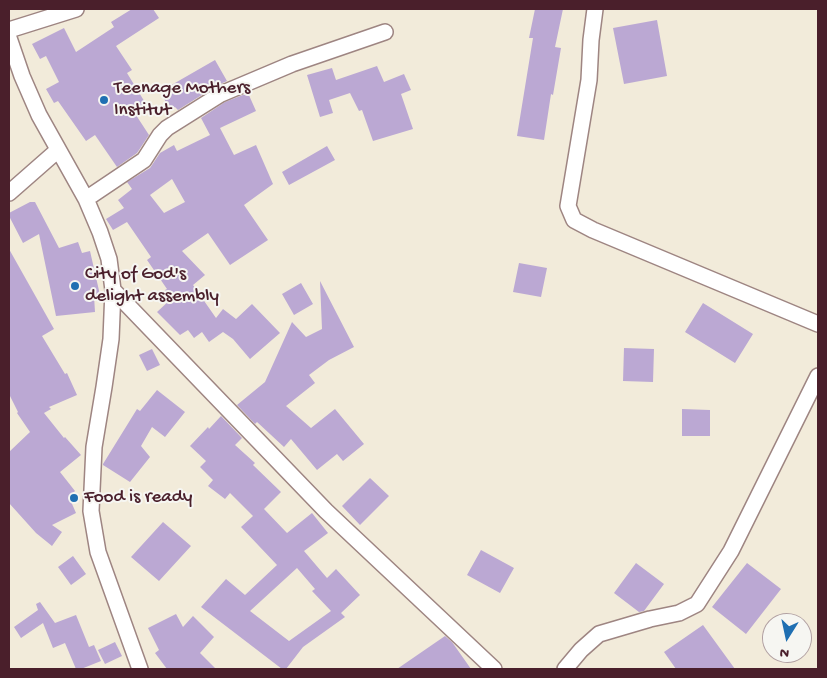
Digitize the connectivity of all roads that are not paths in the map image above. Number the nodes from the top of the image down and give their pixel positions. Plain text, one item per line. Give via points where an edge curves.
1 (76, 9) edge
2 (595, 9) edge
3 (9, 30) edge
4 (385, 32) dead end
5 (9, 38) edge
6 (58, 150) junction
7 (9, 193) edge
8 (86, 199) junction
9 (113, 290) junction
10 (818, 324) edge
11 (818, 376) edge
12 (140, 669) edge
13 (494, 669) edge
14 (565, 669) edge

1 - 3 street
2 - 10 street via 590,80 568,206 574,220
4 - 8 street via 292,64 221,94 167,128 144,160
5 - 6 street via 39,115
6 - 7 street
6 - 8 street
8 - 9 street via 109,259
9 - 12 street via 111,339 94,447 91,511 98,552
9 - 13 street via 326,511
11 - 14 street via 732,551 697,604 679,613 599,634

